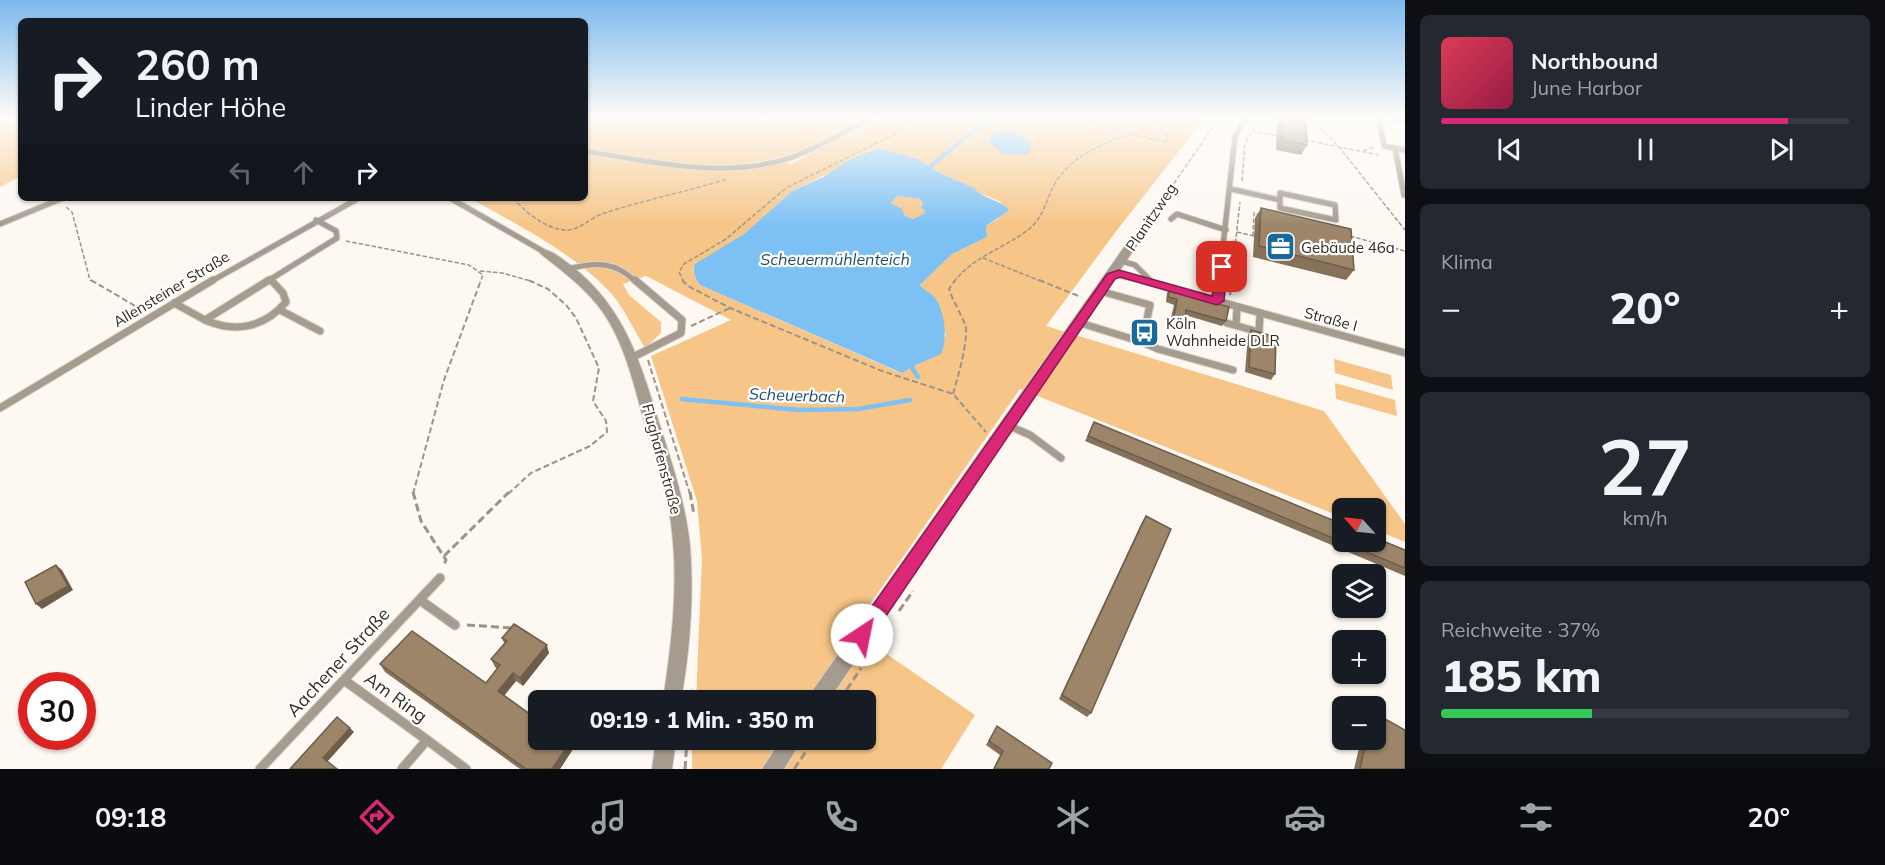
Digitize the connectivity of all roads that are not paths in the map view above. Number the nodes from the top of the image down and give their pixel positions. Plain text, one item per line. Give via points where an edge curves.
1 (603, 154) edge
2 (800, 154) edge
3 (1234, 154) edge
4 (1396, 154) edge
5 (1231, 189) junction
6 (1404, 195) edge
7 (1280, 200) junction
8 (56, 201) edge
9 (353, 201) edge
10 (455, 201) edge
11 (1171, 219) dead end
12 (316, 220) junction
13 (0, 224) edge
14 (1226, 230) junction
15 (1131, 245) road end
16 (546, 253) joint
17 (1121, 261) junction
18 (568, 269) junction
19 (1113, 274) junction
20 (271, 280) junction
21 (1153, 283) junction
22 (1096, 296) junction
23 (1217, 301) junction
24 (174, 303) junction
25 (1237, 308) junction
26 (280, 310) junction
27 (1260, 314) junction
28 (205, 320) junction
29 (1077, 322) junction
30 (1227, 323) edge
31 (1236, 325) junction
32 (320, 331) dead end
33 (1142, 342) junction
34 (1405, 353) edge
35 (633, 357) junction
36 (1233, 369) dead end
37 (0, 408) edge
38 (1007, 424) junction
39 (1061, 458) dead end
40 (440, 578) road end
41 (420, 600) junction
42 (455, 625) road end
43 (344, 680) junction
44 (673, 690) edge
45 (825, 690) edge
46 (427, 741) junction
47 (665, 750) edge
48 (785, 750) edge
49 (260, 769) edge
50 (402, 769) edge
51 (466, 769) edge
52 (662, 769) edge
53 (772, 769) edge

1 - 2 lane via 714,168 753,165
3 - 5 lane
4 - 6 lane
5 - 7 lane
5 - 14 lane
7 - 7 lane via 1280,208 1336,220 1335,205 1280,193
8 - 13 lane
9 - 12 lane, Allensteiner Straße
10 - 16 lane
11 - 14 lane via 1180,215
12 - 20 lane via 336,231 337,238
12 - 24 lane, Allensteiner Straße
14 - 23 lane
15 - 17 street, Planitzweg
16 - 18 street, Flughafenstraße
17 - 19 street, Planitzweg
17 - 21 lane via 1135,265
18 - 35 street, Flughafenstraße via 605,304
18 - 35 lane via 589,264 625,271 682,320 681,333
19 - 21 lane, Straße I
19 - 22 street, Planitzweg
20 - 26 lane via 284,293 286,302
20 - 28 lane
21 - 23 lane, Straße I
22 - 29 street, Planitzweg
22 - 33 lane via 1150,305
23 - 25 lane, Straße I
24 - 28 lane
24 - 37 lane, Allensteiner Straße
25 - 27 lane, Straße I
25 - 31 lane
26 - 28 lane via 236,328
26 - 32 lane
27 - 31 lane via 1259,332
27 - 34 lane, Straße I
29 - 33 lane
29 - 38 street, Planitzweg
30 - 31 lane
33 - 36 lane
35 - 44 street, Flughafenstraße via 679,521 684,591
38 - 39 lane
38 - 45 street, Planitzweg
40 - 41 lane, Aachener Straße
41 - 42 lane
41 - 43 lane, Aachener Straße
43 - 46 lane, Am Ring
43 - 49 lane, Aachener Straße
46 - 50 lane, Am Ring
46 - 51 lane
47 - 52 street
48 - 53 street

